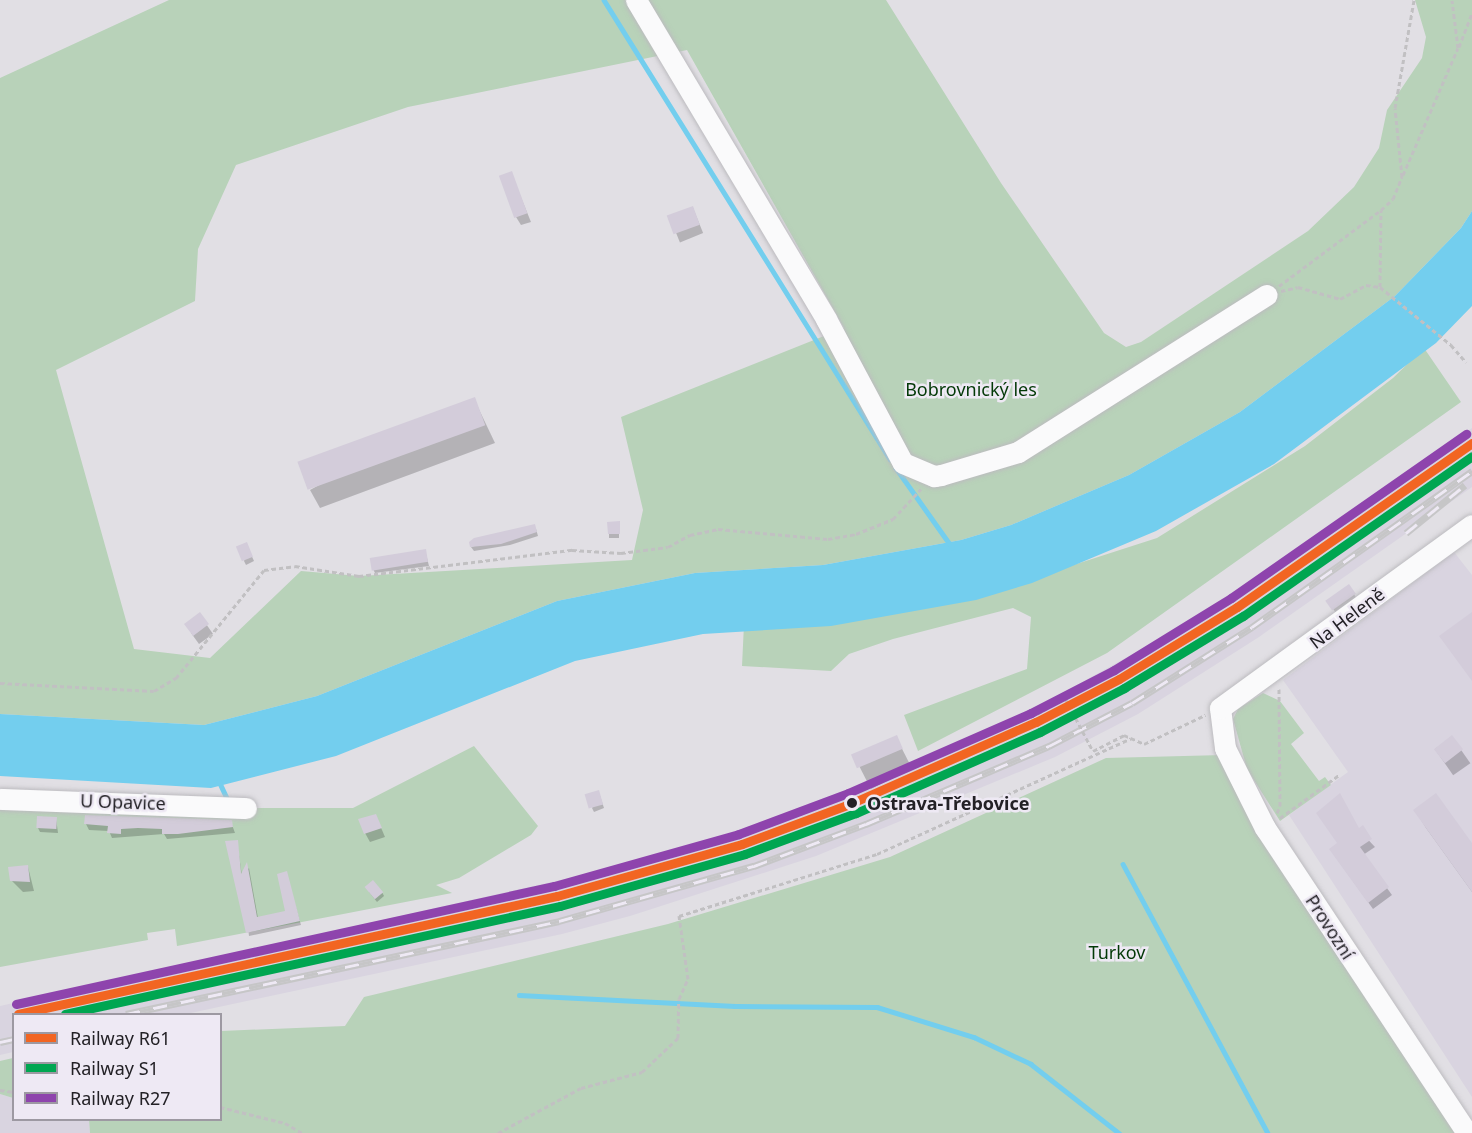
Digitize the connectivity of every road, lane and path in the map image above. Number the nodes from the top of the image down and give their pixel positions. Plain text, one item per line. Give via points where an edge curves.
1 (636, 0) edge
2 (1414, 0) edge
3 (1452, 0) edge
4 (1472, 13) edge
5 (1458, 48) junction
6 (1402, 177) junction
7 (1381, 210) junction
8 (1380, 287) junction
9 (1266, 295) junction
10 (1466, 362) dead end
11 (934, 476) junction
12 (1472, 525) edge
13 (0, 683) edge
14 (1279, 688) dead end
15 (1220, 708) junction
16 (1037, 714) dead end
17 (1131, 738) junction
18 (1339, 775) dead end
19 (0, 799) edge
20 (246, 808) dead end
21 (222, 1107) edge
22 (302, 1133) edge
23 (498, 1133) edge
24 (1467, 1133) edge

1 - 11 street via 826,318 903,463
2 - 6 path via 1395,108
3 - 5 path
4 - 5 path
5 - 6 path
6 - 7 path via 1393,199
7 - 8 path
7 - 9 path
8 - 9 path via 1366,285 1340,299 1298,287
8 - 10 path
9 - 11 street via 1018,452
11 - 13 path via 893,519 856,534 828,539 718,529 690,535 668,547 621,553 572,550 359,576 295,566 264,570 176,678 154,691
12 - 15 street, Na Heleně
14 - 18 path via 1277,818
15 - 17 path via 1144,744
15 - 24 street, Provozní via 1225,748 1265,828
16 - 17 path, bridge via 1065,698 1093,751 1124,735
17 - 23 path via 877,854 679,916 688,979 679,999 678,1038 642,1072 581,1088
19 - 20 street, U Opavice
21 - 22 path via 285,1123

